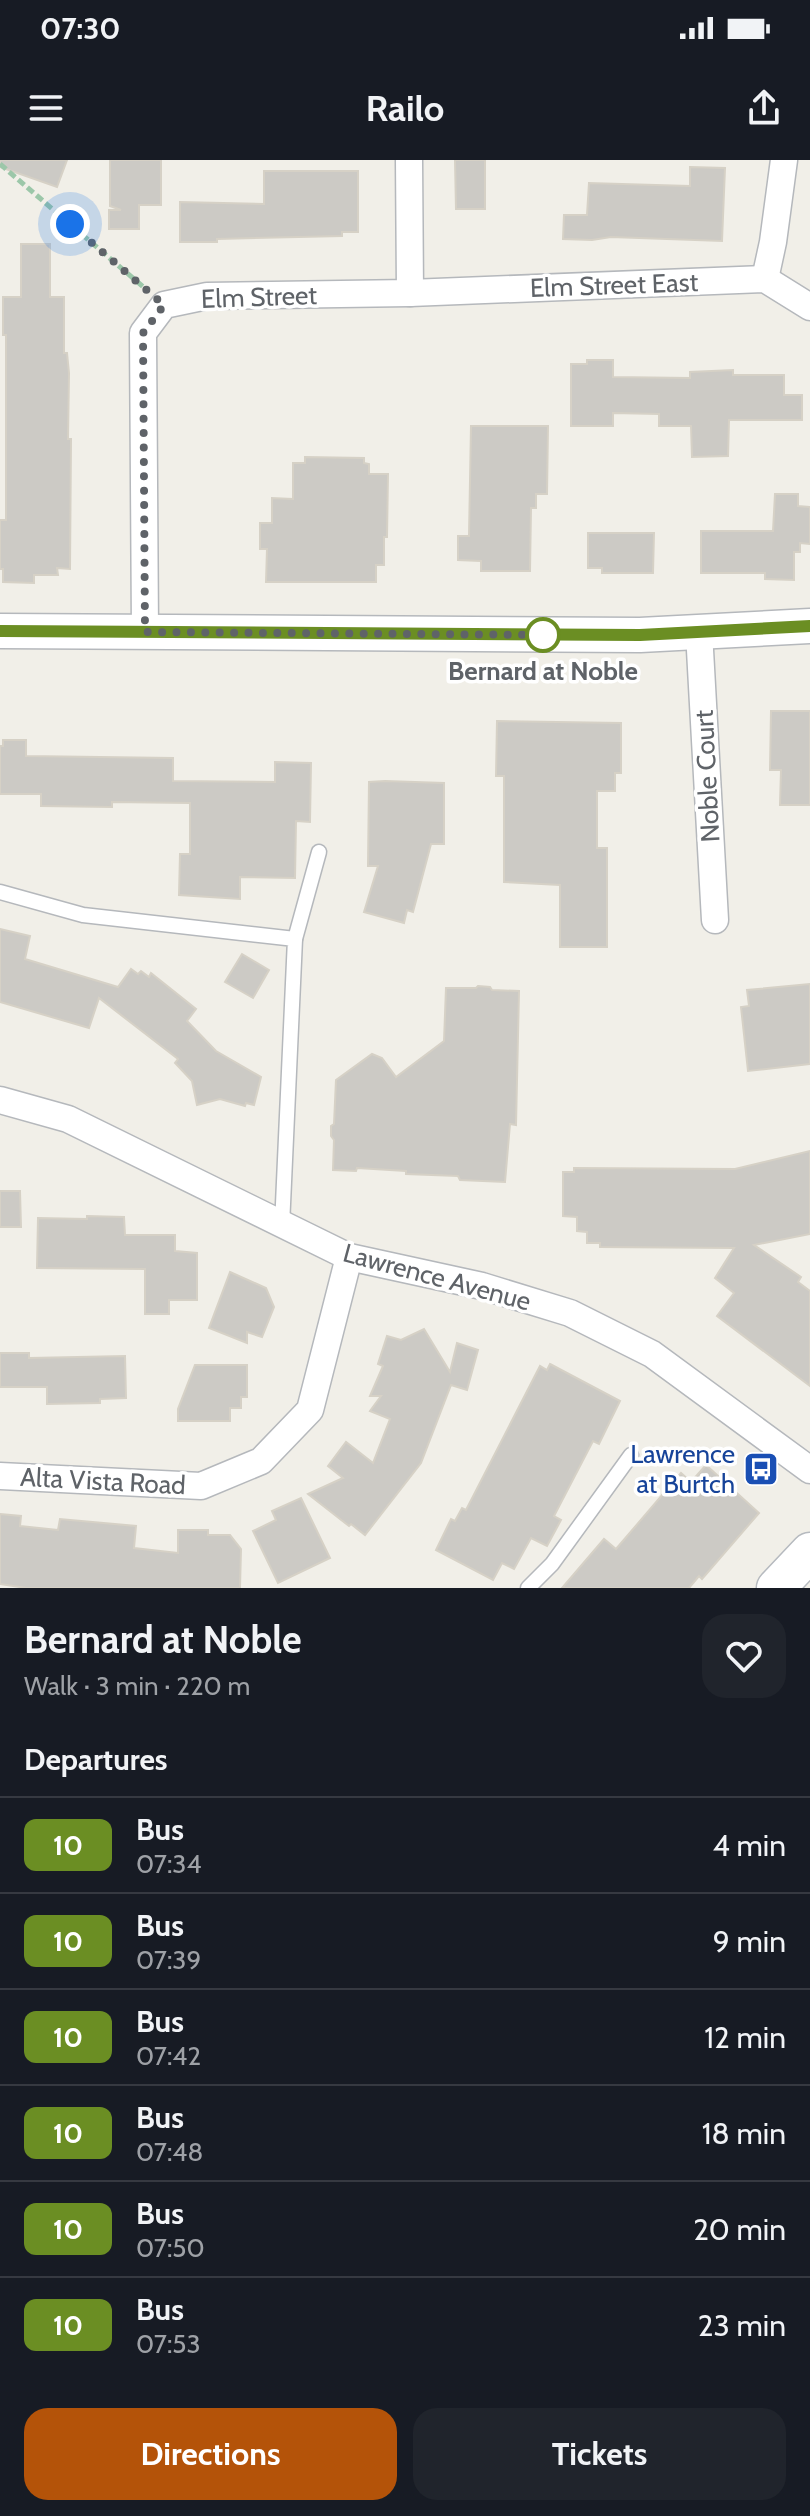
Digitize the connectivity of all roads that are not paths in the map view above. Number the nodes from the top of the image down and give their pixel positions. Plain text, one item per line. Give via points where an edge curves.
1 (409, 160) edge
2 (784, 160) edge
3 (765, 279) junction
4 (410, 293) junction
5 (810, 307) edge
6 (810, 626) edge
7 (0, 631) edge
8 (145, 632) junction
9 (699, 632) junction
10 (319, 852) dead end
11 (0, 892) edge
12 (715, 920) dead end
13 (295, 939) junction
14 (0, 1100) edge
15 (282, 1226) junction
16 (349, 1257) junction
17 (631, 1455) dead end
18 (810, 1470) edge
19 (0, 1476) edge
20 (810, 1552) edge
21 (528, 1588) edge
22 (776, 1588) edge

1 - 4 street
2 - 3 street
3 - 4 street, Elm Street East
3 - 5 street
4 - 8 street, Elm Street via 207,296 164,305 143,333
6 - 9 street
7 - 8 street
8 - 9 street
9 - 12 street, Noble Court
10 - 13 lane
11 - 13 lane via 83,915
13 - 15 lane
14 - 15 street, Lawrence Avenue via 68,1119
15 - 16 street, Lawrence Avenue
16 - 18 street, Lawrence Avenue via 482,1286 570,1313 652,1354
16 - 19 street, Alta Vista Road via 310,1410 261,1461 201,1486
17 - 21 lane via 552,1564
20 - 22 main road

